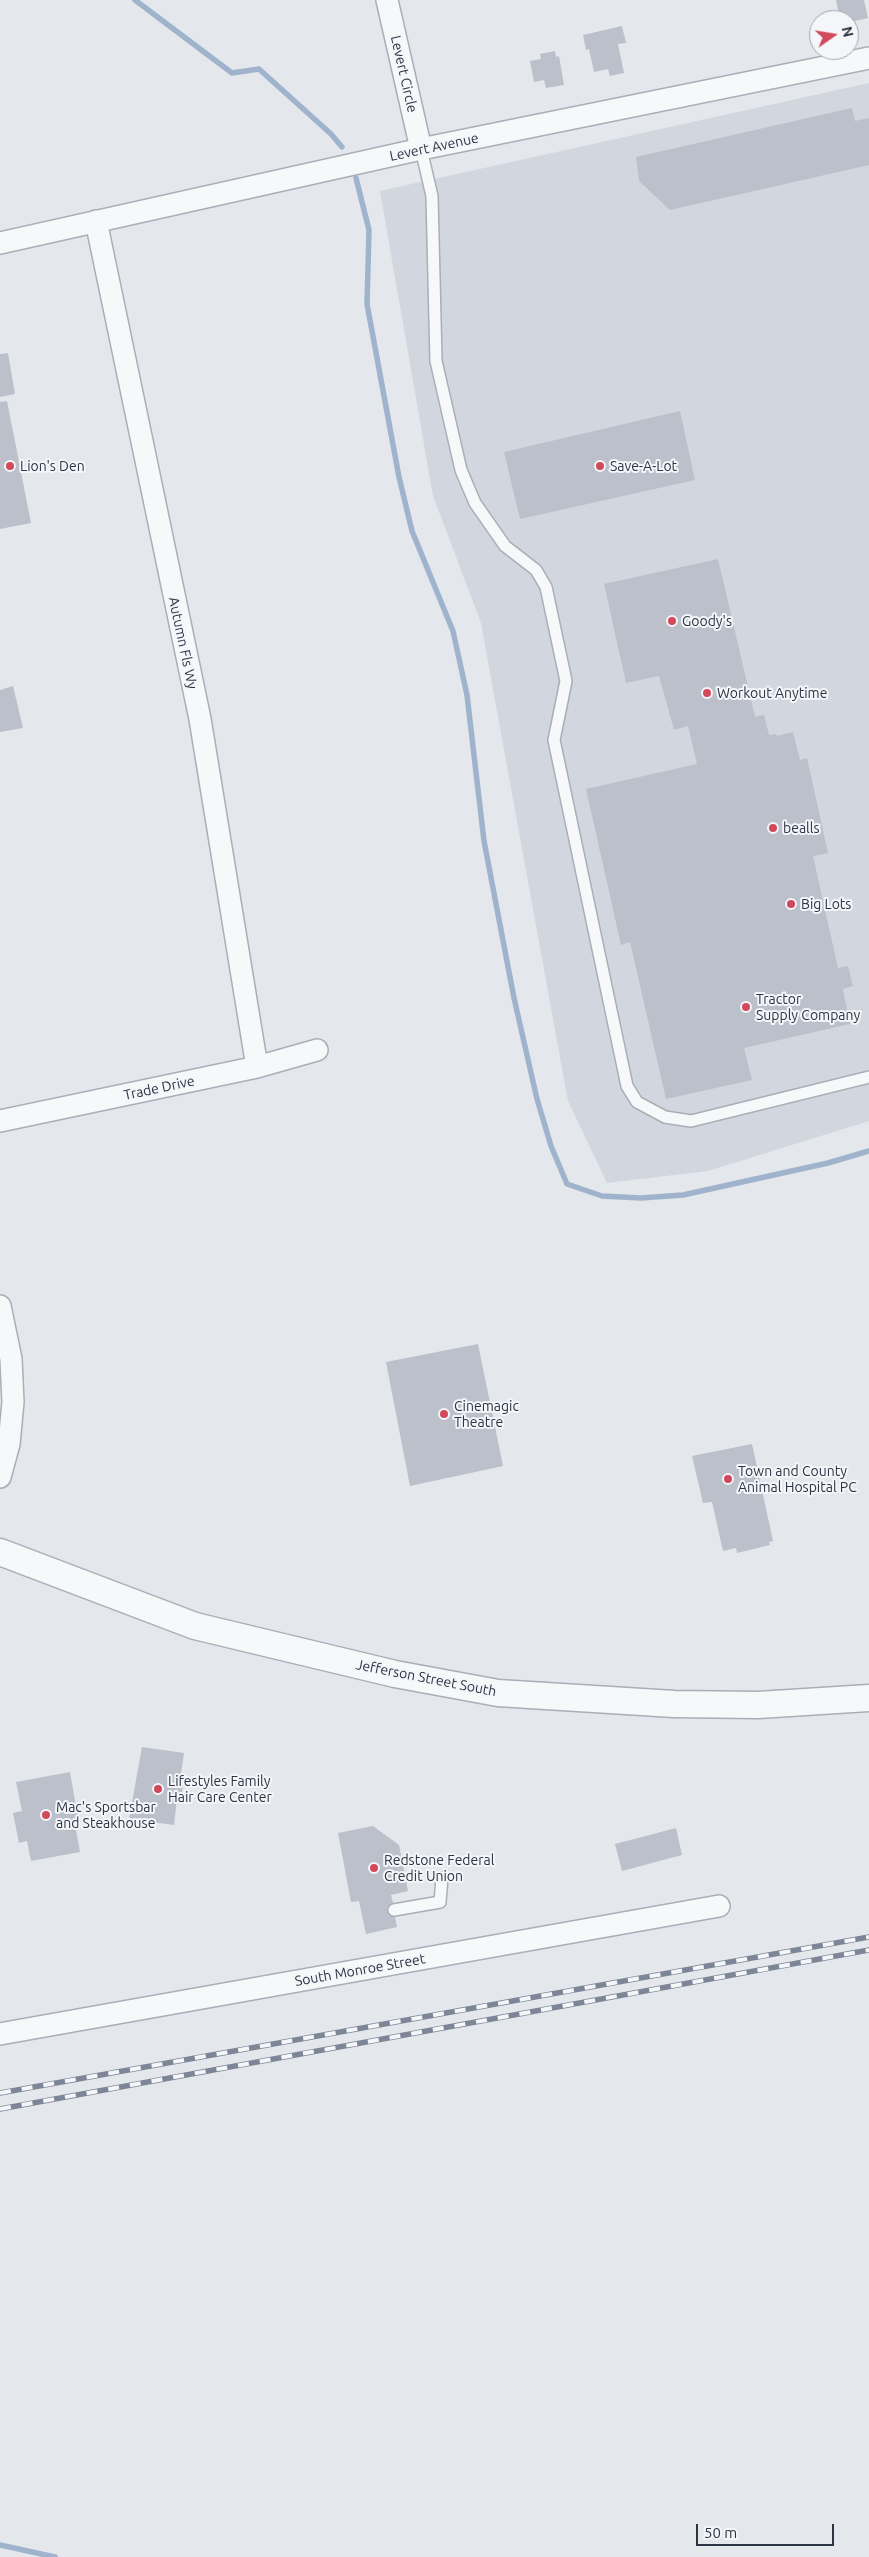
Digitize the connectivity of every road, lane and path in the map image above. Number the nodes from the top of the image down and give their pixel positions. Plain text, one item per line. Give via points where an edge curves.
1 (387, 0) edge
2 (869, 58) edge
3 (421, 149) junction
4 (96, 221) junction
5 (0, 243) edge
6 (317, 1050) dead end
7 (257, 1067) junction
8 (869, 1077) edge
9 (0, 1121) edge
10 (0, 1306) edge
11 (0, 1477) edge
12 (0, 1552) edge
13 (869, 1698) edge
14 (442, 1878) dead end
15 (719, 1906) dead end
16 (394, 1910) dead end
17 (0, 2034) edge

1 - 3 street, Levert Circle
2 - 3 street, Levert Avenue
3 - 4 street, Levert Avenue
3 - 8 lane via 432,196 436,362 461,470 475,503 505,546 536,570 546,587 566,681 554,740 627,1086 637,1102 665,1117 691,1121
4 - 5 street, Levert Avenue
4 - 7 street, Autumn Fls Wy via 200,719
6 - 7 street, Trade Drive
7 - 9 street, Trade Drive
10 - 11 street via 10,1359 13,1402 9,1444
12 - 13 street, Jefferson Street South via 195,1626 395,1674 498,1693 674,1704 758,1705
14 - 16 lane via 440,1902
15 - 17 street, South Monroe Street

